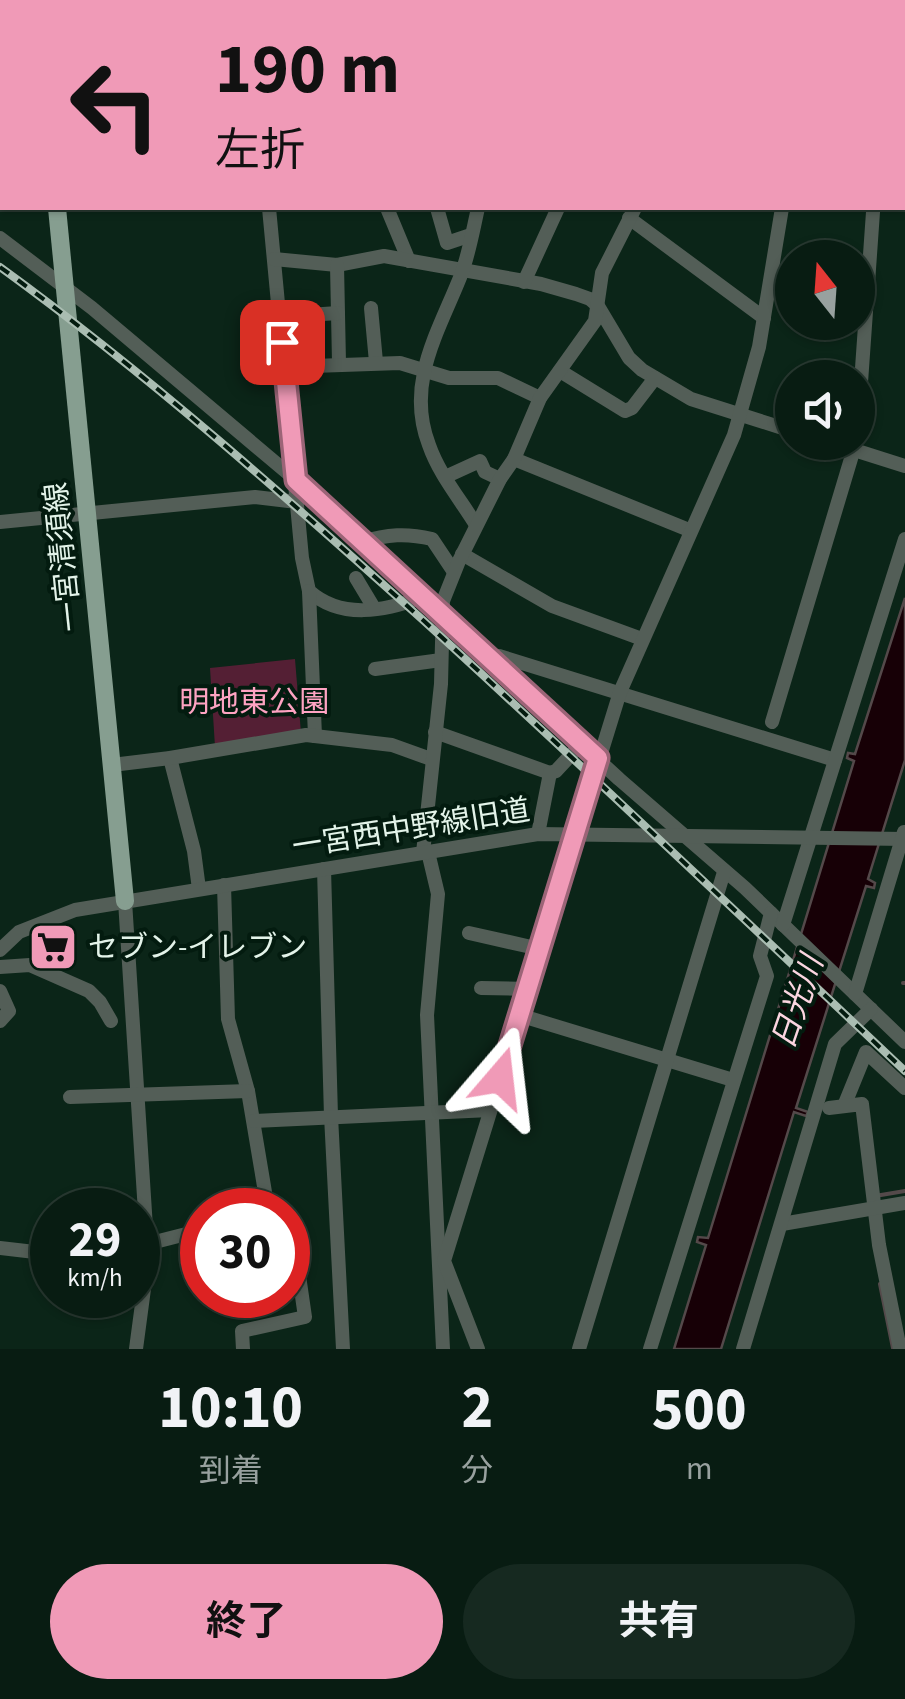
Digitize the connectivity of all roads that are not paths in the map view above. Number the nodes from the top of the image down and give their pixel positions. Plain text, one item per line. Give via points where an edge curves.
1 (57, 210) edge
2 (269, 210) edge
3 (388, 210) edge
4 (438, 210) edge
5 (478, 210) edge
6 (557, 210) edge
7 (782, 210) edge
8 (872, 212) dead end
9 (632, 213) edge
10 (472, 235) junction
11 (0, 238) edge
12 (868, 240) edge
13 (274, 259) junction
14 (410, 261) junction
15 (337, 265) junction
16 (463, 271) junction
17 (771, 280) junction
18 (775, 280) edge
19 (524, 282) junction
20 (65, 288) junction
21 (598, 306) junction
22 (371, 308) dead end
23 (338, 313) junction
24 (279, 317) junction
25 (764, 318) junction
26 (376, 362) junction
27 (339, 364) junction
28 (284, 367) junction
29 (560, 371) junction
30 (423, 372) junction
31 (655, 378) junction
32 (540, 398) junction
33 (740, 414) junction
34 (775, 425) edge
35 (875, 454) edge
36 (514, 460) junction
37 (852, 460) edge
38 (905, 466) edge
39 (445, 477) junction
40 (500, 479) junction
41 (296, 480) junction
42 (296, 502) junction
43 (87, 514) junction
44 (0, 522) edge
45 (476, 525) junction
46 (689, 530) junction
47 (905, 539) edge
48 (362, 542) junction
49 (462, 554) junction
50 (454, 572) junction
51 (356, 578) dead end
52 (309, 590) junction
53 (422, 597) junction
54 (374, 608) junction
55 (441, 614) junction
56 (642, 639) junction
57 (488, 656) junction
58 (441, 660) junction
59 (374, 669) dead end
60 (620, 692) junction
61 (772, 722) dead end
62 (435, 732) junction
63 (315, 736) junction
64 (582, 744) junction
65 (170, 758) junction
66 (598, 758) junction
67 (431, 759) junction
68 (835, 760) junction
69 (112, 765) junction
70 (550, 773) junction
71 (576, 833) junction
72 (538, 834) junction
73 (684, 835) junction
74 (904, 836) edge
75 (809, 837) junction
76 (426, 852) junction
77 (324, 869) junction
78 (724, 872) junction
79 (224, 885) junction
80 (199, 889) junction
81 (125, 901) junction
82 (771, 913) junction
83 (783, 925) junction
84 (0, 930) edge
85 (20, 932) junction
86 (469, 933) dead end
87 (540, 949) junction
88 (0, 950) edge
89 (0, 968) edge
90 (481, 988) dead end
91 (528, 988) junction
92 (0, 991) edge
93 (855, 994) junction
94 (871, 1009) junction
95 (519, 1015) junction
96 (0, 1021) edge
97 (112, 1022) dead end
98 (904, 1040) edge
99 (667, 1060) junction
100 (733, 1080) junction
101 (905, 1088) edge
102 (248, 1091) junction
103 (138, 1095) junction
104 (70, 1097) dead end
105 (490, 1110) junction
106 (430, 1112) junction
107 (331, 1116) junction
108 (254, 1121) junction
109 (142, 1188) edge
110 (265, 1188) edge
111 (905, 1203) edge
112 (874, 1209) junction
113 (782, 1224) junction
114 (0, 1248) edge
115 (30, 1251) edge
116 (442, 1260) junction
117 (139, 1318) edge
118 (300, 1318) edge
119 (901, 1345) edge
120 (136, 1349) edge
121 (243, 1349) edge
122 (343, 1349) edge
123 (443, 1349) edge
124 (478, 1349) edge
125 (579, 1349) edge
126 (650, 1349) edge
127 (742, 1349) edge

1 - 20 main road, 一宮清須線
2 - 13 street
3 - 14 street
4 - 10 street via 447,243
5 - 10 street
6 - 19 street
7 - 17 street
8 - 12 street
9 - 21 street via 602,273
9 - 25 street
10 - 16 street
11 - 20 street
13 - 15 street
13 - 24 street
14 - 15 street via 384,256
14 - 16 street
15 - 23 street
16 - 19 street
16 - 30 street
17 - 18 street
17 - 25 street
19 - 21 street
20 - 41 street
20 - 43 main road, 一宮清須線
21 - 29 street
21 - 31 street via 630,358
22 - 26 street
23 - 24 street
23 - 27 street
24 - 28 street
25 - 33 street
26 - 27 street
26 - 30 street
27 - 28 street
28 - 41 street
29 - 31 street via 625,411
29 - 32 street
30 - 32 street via 489,376
30 - 39 street via 422,419
31 - 33 street via 691,399
32 - 36 street
33 - 34 street
33 - 46 street
35 - 38 street
36 - 40 street
36 - 46 street
37 - 61 street
39 - 40 street via 480,461 484,472
39 - 45 street
40 - 45 street
41 - 42 street
41 - 48 street
42 - 43 street via 256,496
42 - 52 street
43 - 44 street
43 - 69 main road, 一宮清須線
45 - 49 street
46 - 56 street
47 - 68 street
48 - 50 street via 396,534 432,538
48 - 53 street
49 - 50 street
49 - 56 street via 552,606
50 - 55 street
51 - 54 street
52 - 54 street via 338,608
52 - 63 street
53 - 54 street
53 - 55 street
55 - 57 street
55 - 58 street
56 - 60 street
57 - 60 street
57 - 64 street
58 - 59 street
58 - 62 street
60 - 66 street
60 - 68 street
62 - 67 street
62 - 70 street
63 - 65 street
63 - 67 street via 392,745
64 - 66 street
64 - 70 street
65 - 69 street
65 - 80 street
66 - 71 street
66 - 73 street
67 - 76 street
68 - 75 street
69 - 81 main road, 一宮清須線
70 - 72 street
71 - 72 street, 一宮西中野線旧道
71 - 73 street, 一宮西中野線旧道
71 - 87 street
72 - 76 street, 一宮西中野線旧道
73 - 75 street, 一宮西中野線旧道
73 - 78 street
74 - 75 street, 一宮西中野線旧道
74 - 93 street
75 - 83 street
76 - 77 street, 一宮西中野線旧道
76 - 106 street via 438,894 427,1015
77 - 79 street, 一宮西中野線旧道
77 - 107 street
78 - 82 street
78 - 99 street
79 - 80 street, 一宮西中野線旧道
79 - 102 street via 228,1020
80 - 81 street, 一宮西中野線旧道
81 - 85 street, 一宮西中野線旧道 via 75,910
81 - 103 street
82 - 83 street
82 - 100 street via 760,956 767,976
83 - 93 street
84 - 85 street
85 - 88 street, 一宮西中野線旧道
86 - 87 street
87 - 91 street
89 - 97 street via 30,965 89,991
90 - 91 street
91 - 95 street
92 - 96 street via 9,1011
93 - 94 street
94 - 98 street
94 - 113 street via 835,1044
95 - 99 street
95 - 105 street
99 - 100 street
99 - 125 street
100 - 126 street
101 - 112 street via 866,1052 836,1107 862,1104
102 - 103 street
102 - 108 street
103 - 104 street
103 - 109 street
105 - 106 street
105 - 116 street
106 - 107 street
106 - 116 street
107 - 108 street
107 - 122 street
108 - 110 street
111 - 112 street
112 - 113 street
112 - 119 street
113 - 127 street
114 - 115 street
116 - 123 street
116 - 124 street
117 - 120 street
118 - 121 street via 242,1331

